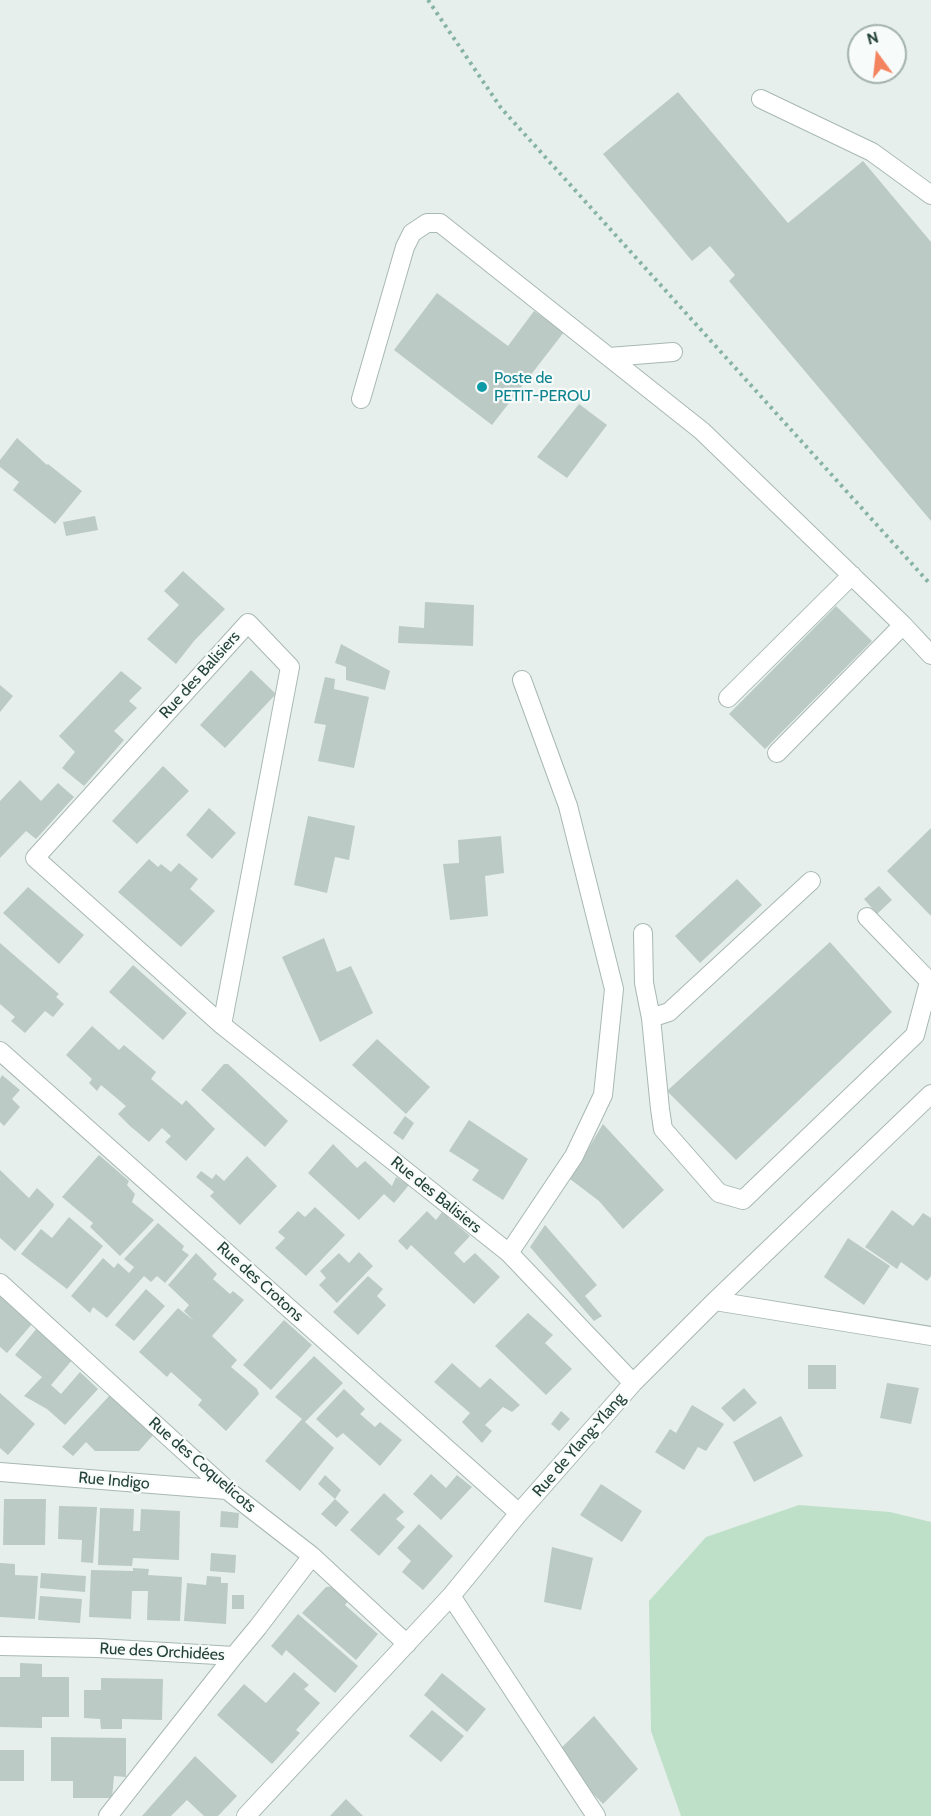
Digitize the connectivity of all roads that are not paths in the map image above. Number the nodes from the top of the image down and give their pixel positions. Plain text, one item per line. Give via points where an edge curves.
1 (761, 99) dead end
2 (931, 195) edge
3 (674, 352) dead end
4 (609, 357) junction
5 (361, 399) dead end
6 (852, 575) junction
7 (903, 625) junction
8 (931, 655) edge
9 (522, 680) dead end
10 (728, 698) dead end
11 (777, 753) dead end
12 (810, 881) dead end
13 (867, 917) dead end
14 (643, 933) dead end
15 (930, 983) edge
16 (651, 1018) junction
17 (222, 1025) junction
18 (0, 1051) edge
19 (931, 1094) edge
20 (509, 1253) junction
21 (0, 1283) edge
22 (715, 1301) junction
23 (931, 1336) edge
24 (633, 1383) junction
25 (0, 1472) edge
26 (227, 1490) junction
27 (519, 1513) junction
28 (312, 1556) junction
29 (451, 1596) junction
30 (407, 1644) junction
31 (0, 1646) edge
32 (234, 1656) junction
33 (108, 1816) edge
34 (246, 1816) edge
35 (596, 1816) edge

1 - 2 street via 872,152
3 - 4 street
4 - 5 street via 440,224 427,223 412,233 405,247
4 - 6 street via 702,431
6 - 7 street
6 - 10 street
7 - 8 street
7 - 11 street
9 - 20 street via 568,806 614,989 603,1095 574,1156
12 - 16 street via 669,1012
13 - 15 street
14 - 16 street via 644,983
15 - 16 street via 915,1035 743,1200 719,1192 663,1129
17 - 17 street, Rue des Balisiers via 290,667 248,623 35,858
17 - 20 street, Rue des Balisiers
18 - 27 street, Rue des Crotons
19 - 22 street, Rue de Ylang-Ylang
20 - 24 street, Rue des Balisiers
21 - 26 street, Rue des Coquelicots
22 - 23 street
22 - 24 street, Rue de Ylang-Ylang
24 - 27 street, Rue de Ylang-Ylang
25 - 26 street, Rue Indigo
26 - 28 street, Rue des Coquelicots
27 - 29 street, Rue de Ylang-Ylang
28 - 30 street, Rue des Coquelicots
28 - 32 street, Rue des Orchidées
29 - 30 street, Rue de Ylang-Ylang
29 - 35 street
30 - 34 street, Rue de Ylang-Ylang
31 - 32 street, Rue des Orchidées
32 - 33 street

